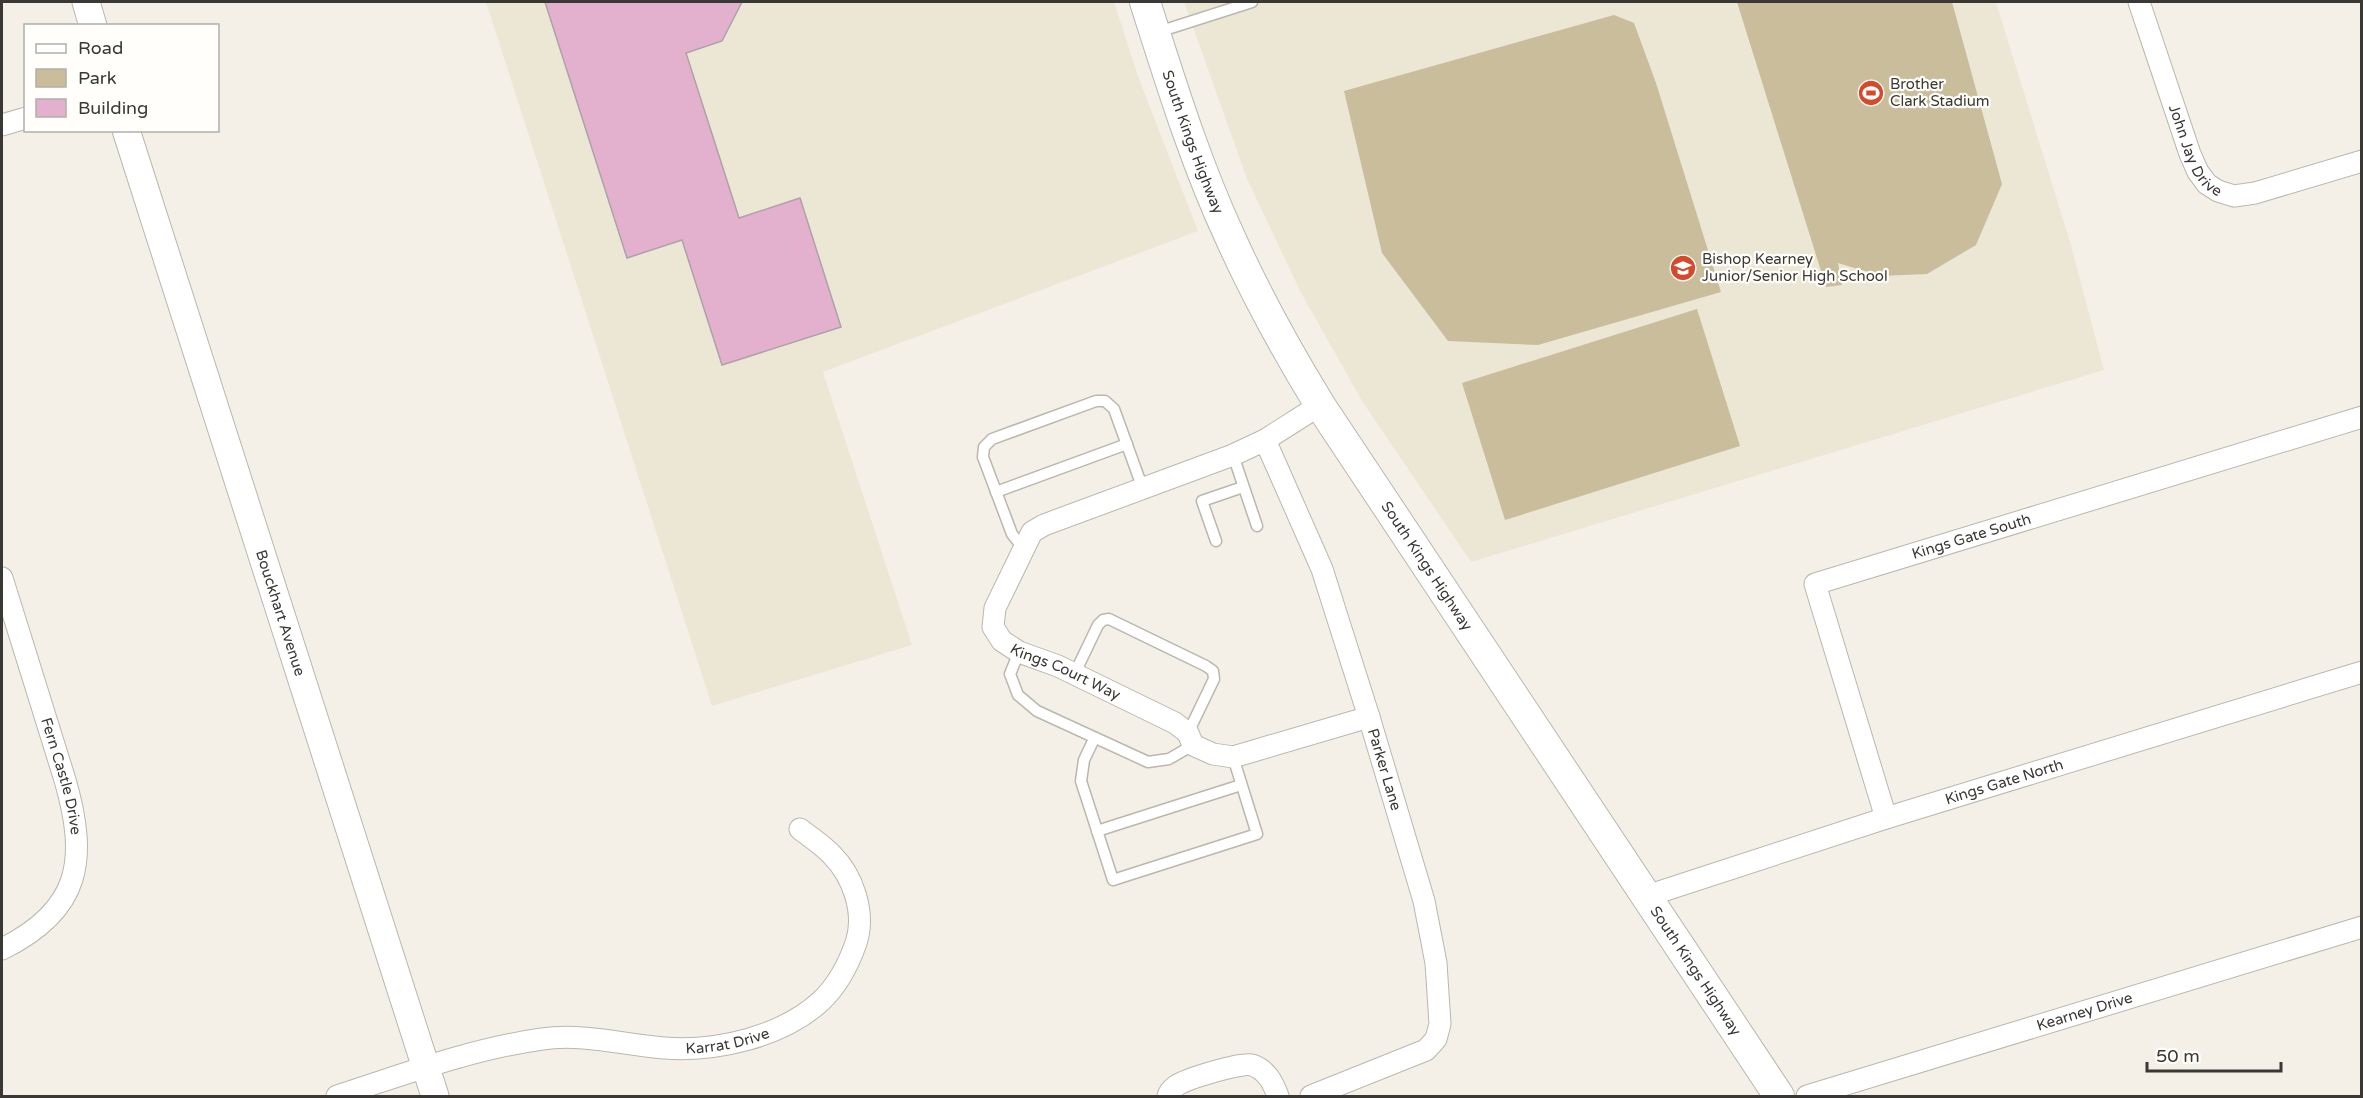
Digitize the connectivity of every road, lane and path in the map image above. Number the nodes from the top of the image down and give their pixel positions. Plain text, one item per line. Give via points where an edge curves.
1 (86, 2) edge
2 (1145, 2) edge
3 (1252, 2) edge
4 (2139, 2) edge
5 (92, 24) edge
6 (1155, 33) junction
7 (24, 119) edge
8 (2, 125) edge
9 (127, 132) edge
10 (2361, 161) edge
11 (1320, 405) junction
12 (2361, 417) edge
13 (1264, 440) junction
14 (1126, 444) junction
15 (1233, 455) junction
16 (1244, 487) junction
17 (1143, 489) junction
18 (996, 492) junction
19 (1257, 526) dead end
20 (1216, 541) dead end
21 (1023, 548) junction
22 (2, 578) edge
23 (1019, 652) junction
24 (2361, 672) edge
25 (1074, 675) junction
26 (1370, 717) junction
27 (1095, 739) junction
28 (1191, 739) junction
29 (1233, 757) junction
30 (1241, 785) junction
31 (1886, 818) junction
32 (800, 829) dead end
33 (1097, 831) junction
34 (1647, 896) junction
35 (2361, 927) edge
36 (2, 949) edge
37 (426, 1067) junction
38 (337, 1096) edge
39 (435, 1096) edge
40 (1168, 1096) edge
41 (1278, 1096) edge
42 (1311, 1096) edge
43 (1779, 1096) edge
44 (1807, 1096) edge

1 - 5 street
2 - 6 main road, South Kings Highway
3 - 6 lane
4 - 10 street, John Jay Drive via 2190,154 2207,184 2234,196
6 - 11 main road, South Kings Highway via 1229,236
7 - 8 street
9 - 37 street, Bouckhart Avenue
11 - 13 street
11 - 34 main road, South Kings Highway
12 - 31 street, Kings Gate South via 1815,584
13 - 15 street, Kings Court Way
13 - 26 street, Parker Lane via 1322,569
14 - 17 lane
14 - 18 lane
14 - 18 lane via 1114,408 1105,401 1013,431 992,439 984,447 983,457
15 - 16 lane
15 - 17 street, Kings Court Way
16 - 19 lane
16 - 20 lane via 1202,501
17 - 21 street, Kings Court Way via 1044,525 1032,532
18 - 21 lane via 1012,534
21 - 23 street, Kings Court Way via 995,608 993,627 1002,641
22 - 36 street, Fern Castle Drive via 65,780 78,836 77,861 69,888 53,913 29,934
23 - 25 street, Kings Court Way
23 - 27 lane via 1010,674 1018,695 1037,711
24 - 31 street, Kings Gate North
25 - 28 street, Kings Court Way via 1175,723
25 - 28 lane via 1098,625 1109,619 1206,666 1213,671 1214,679
26 - 29 street, Kings Court Way
26 - 42 street, Parker Lane via 1424,901 1436,963 1440,1024 1436,1039 1426,1050
27 - 28 lane via 1148,762 1169,759
27 - 33 lane via 1084,760 1081,781
28 - 29 street, Kings Court Way via 1213,754
29 - 30 lane
30 - 33 lane
30 - 33 lane via 1257,834 1113,880
31 - 34 street, Kings Gate North
32 - 37 street, Karrat Drive via 831,854 846,873 859,920 854,949 837,982 822,1000 798,1018 745,1040 707,1047 664,1048 545,1038 463,1054
34 - 43 main road, South Kings Highway
35 - 44 street, Kearney Drive
37 - 38 street, Karrat Drive
37 - 39 street, Bouckhart Avenue
40 - 41 street via 1177,1084 1240,1064 1264,1071

